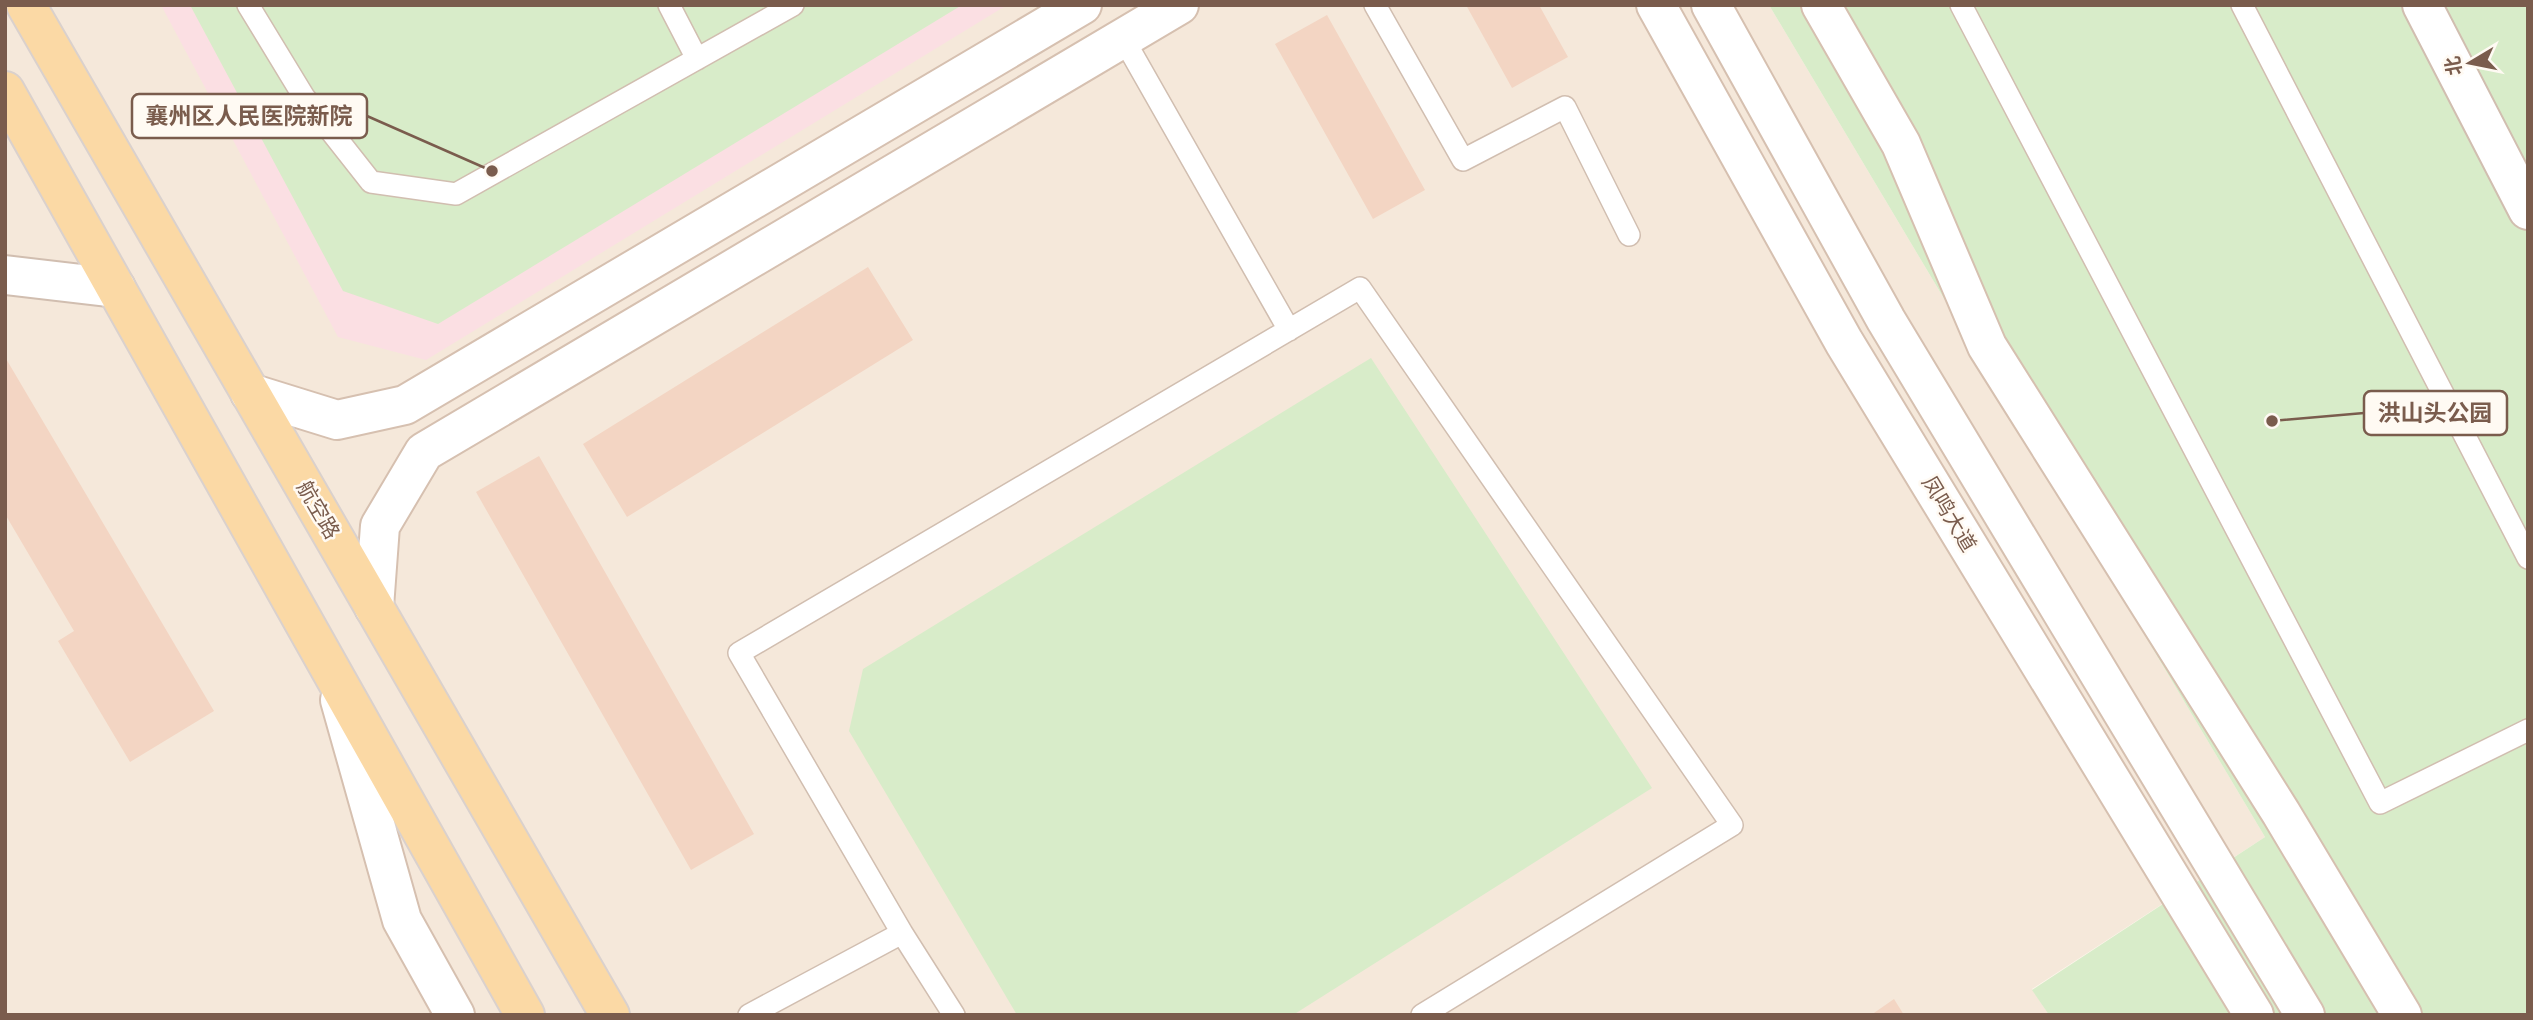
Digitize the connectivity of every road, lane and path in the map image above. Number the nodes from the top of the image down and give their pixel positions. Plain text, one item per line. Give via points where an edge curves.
1 (26, 5) edge
2 (248, 5) edge
3 (669, 5) edge
4 (793, 5) edge
5 (1082, 5) edge
6 (1179, 5) edge
7 (1375, 5) edge
8 (1656, 5) edge
9 (1711, 5) edge
10 (1821, 5) edge
11 (1961, 5) edge
12 (2242, 5) edge
13 (2421, 5) edge
14 (1124, 38) junction
15 (696, 59) junction
16 (5, 91) edge
17 (2528, 210) edge
18 (1629, 235) dead end
19 (5, 275) edge
20 (116, 288) junction
21 (1289, 330) junction
22 (250, 393) junction
23 (2528, 558) edge
24 (374, 607) junction
25 (331, 668) junction
26 (2528, 730) edge
27 (902, 933) junction
28 (455, 1015) edge
29 (525, 1015) edge
30 (610, 1015) edge
31 (749, 1015) edge
32 (954, 1015) edge
33 (1422, 1015) edge
34 (2254, 1015) edge
35 (2305, 1015) edge
36 (2402, 1015) edge

1 - 22 main road, 航空路
2 - 15 lane via 303,97 371,182 456,194
3 - 15 lane
4 - 15 lane
5 - 22 street via 405,405 337,420
6 - 14 street
7 - 18 lane via 1463,160 1565,107
8 - 34 street, 凤鸣大道 via 1844,342
9 - 35 street via 1886,320
10 - 36 street via 1901,144 1987,346 2281,813
11 - 26 lane via 2380,803
12 - 23 lane
13 - 17 street
14 - 21 lane
14 - 24 street via 424,452 380,526
16 - 20 main road
19 - 20 street
20 - 25 main road
21 - 27 lane via 740,653
21 - 33 lane via 1360,288 1732,825
22 - 24 main road, 航空路
24 - 30 main road, 航空路
25 - 28 street via 402,920
25 - 29 main road
27 - 31 lane
27 - 32 lane

